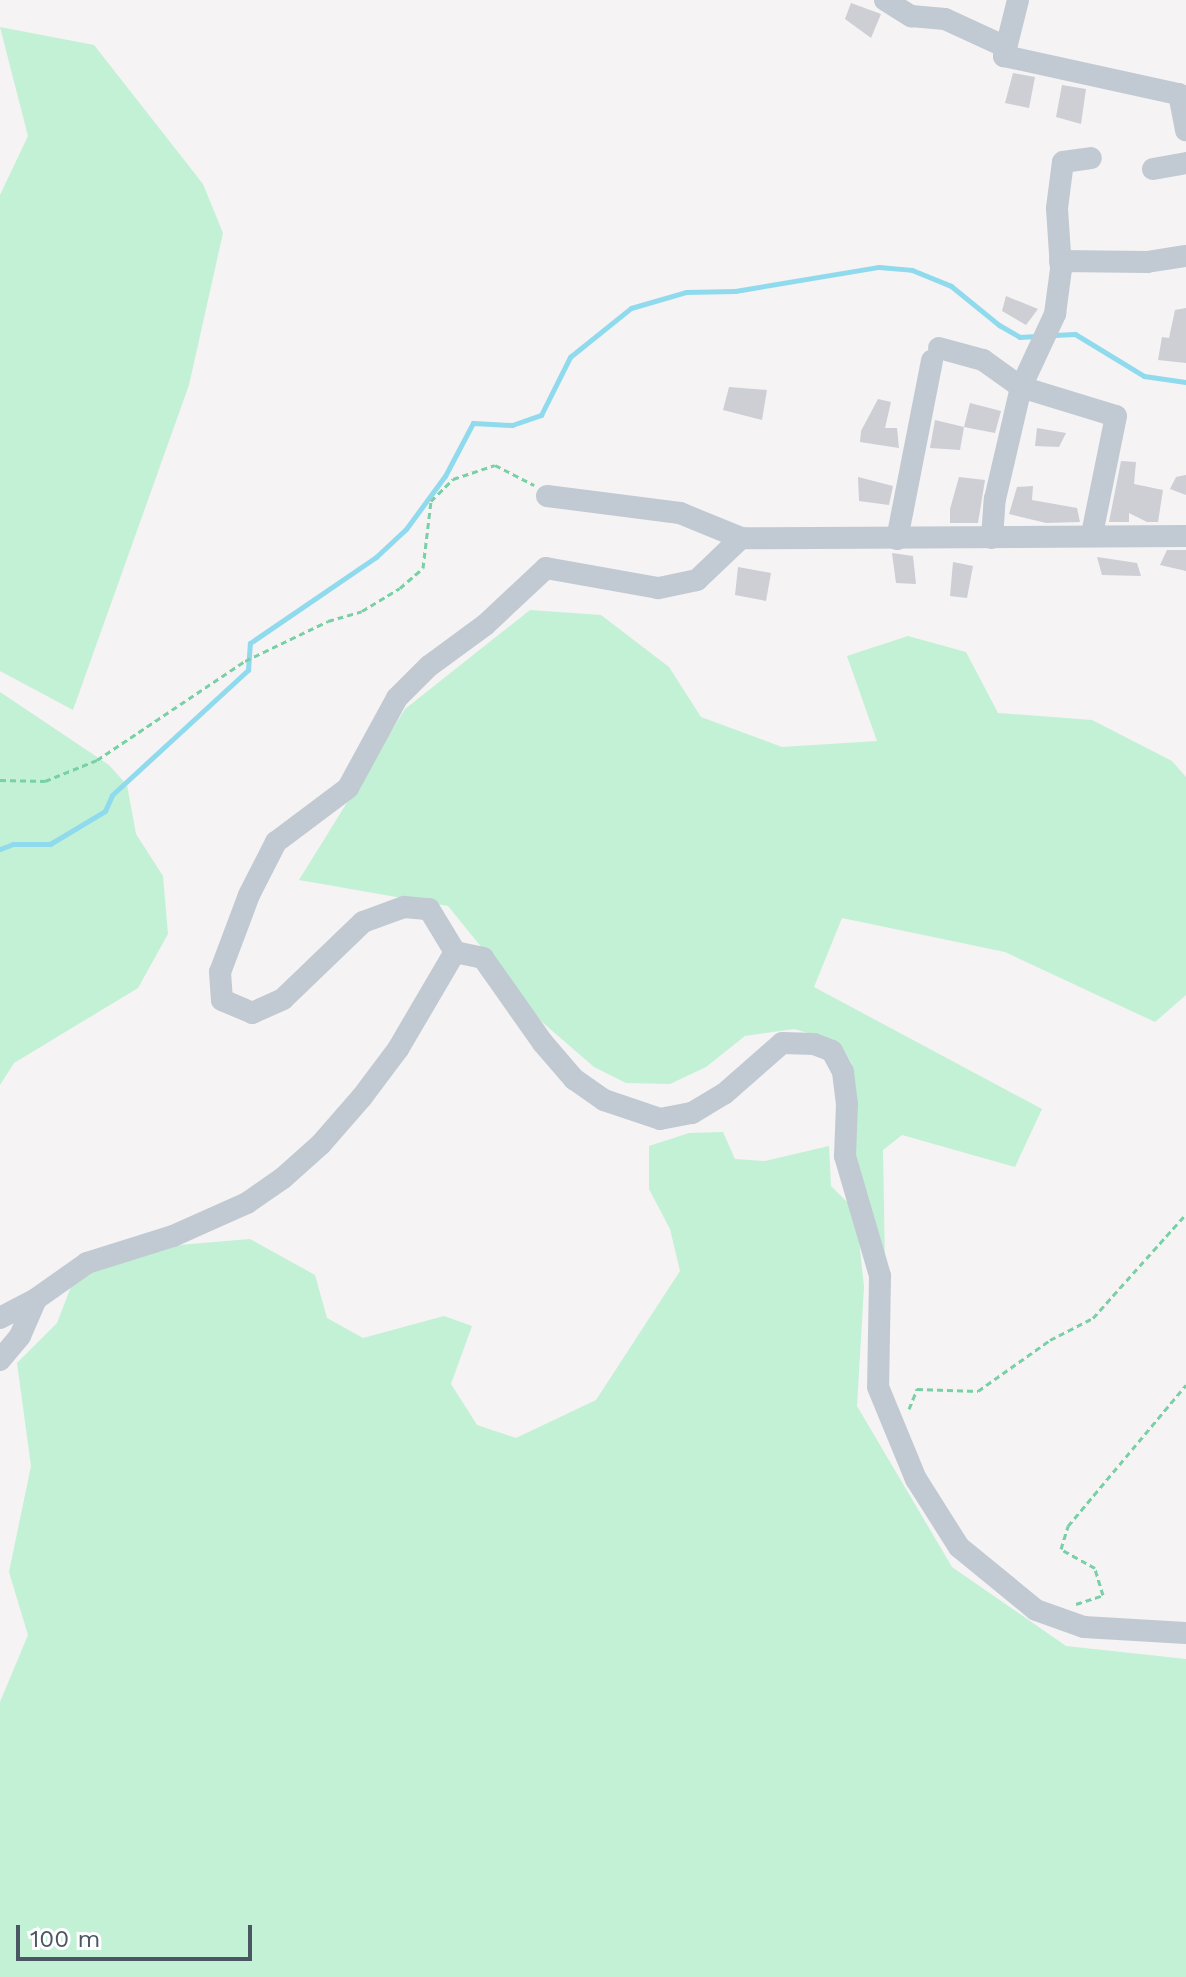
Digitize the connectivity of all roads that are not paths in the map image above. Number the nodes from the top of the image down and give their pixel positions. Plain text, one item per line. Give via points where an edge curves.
1 (885, 0) edge
2 (1018, 0) edge
3 (1006, 47) junction
4 (1186, 130) edge
5 (1091, 158) dead end
6 (1186, 163) edge
7 (1153, 169) dead end
8 (1186, 256) edge
9 (1060, 261) junction
10 (1021, 387) junction
11 (547, 496) road end
12 (1092, 534) junction
13 (1186, 536) edge
14 (741, 538) junction
15 (992, 538) junction
16 (897, 539) junction
17 (455, 952) junction
18 (36, 1299) junction
19 (0, 1318) edge
20 (0, 1360) edge
21 (1186, 1633) edge

1 - 3 street via 911,16 945,19
2 - 3 street
3 - 4 street via 1004,56 1179,94
5 - 9 street via 1063,162 1057,208
6 - 7 street
8 - 9 street via 1147,262
9 - 10 street via 1055,314
10 - 12 street via 1116,416
10 - 15 street via 995,499
10 - 16 street via 983,360 936,354
11 - 14 street via 680,513
12 - 13 street
12 - 15 street
14 - 16 street
14 - 17 street via 697,580 658,588 546,568 485,625 429,666 397,698 348,788 276,842 220,972 222,1000 252,1013 283,999 363,922 404,907 429,909
15 - 16 street
17 - 18 street via 398,1049 362,1097 283,1178 247,1203 173,1236 87,1263
17 - 21 street via 483,958 494,969 574,1079 604,1100 660,1119 692,1113 724,1094 782,1043 814,1044 832,1051 843,1072 847,1104 845,1156 880,1276 878,1387 916,1479 959,1547 1036,1610 1084,1627
18 - 19 street
18 - 20 street via 20,1336

